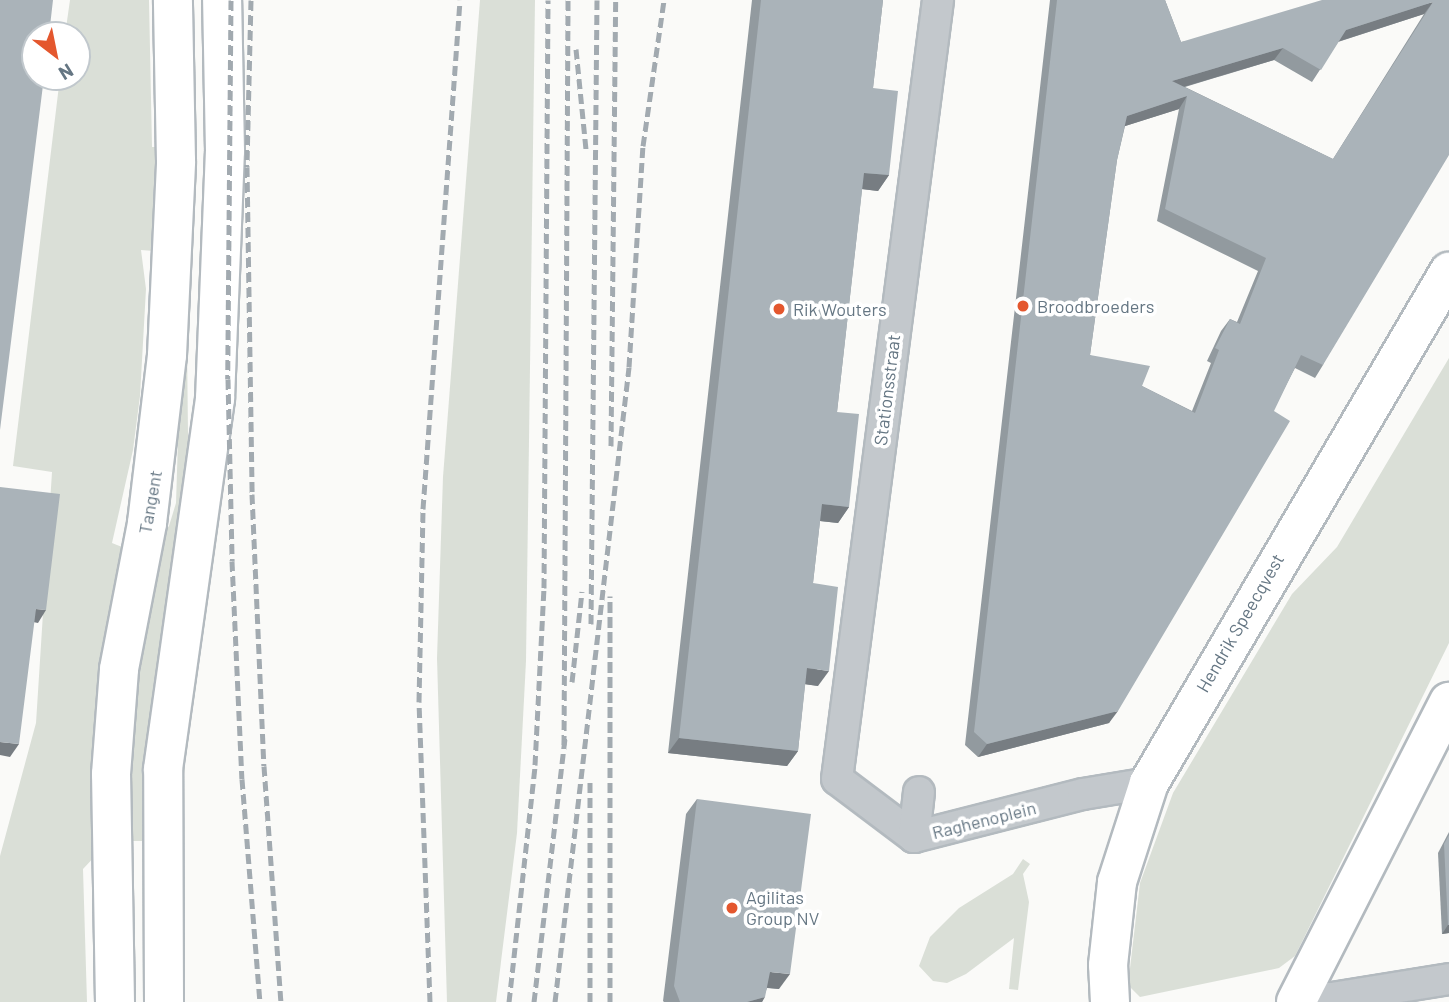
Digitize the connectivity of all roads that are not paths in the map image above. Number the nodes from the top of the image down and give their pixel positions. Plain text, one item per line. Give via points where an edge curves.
1 (173, 0) edge
2 (222, 0) edge
3 (938, 0) edge
4 (1449, 272) edge
5 (1449, 702) edge
6 (837, 779) joint
7 (1149, 783) junction
8 (919, 792) dead end
9 (914, 837) junction
10 (1449, 979) edge
11 (1404, 995) edge
12 (1303, 1000) edge
13 (115, 1002) edge
14 (164, 1002) edge
15 (1110, 1002) edge

1 - 13 main road, Tangent via 176,161 167,355 147,523 119,668 111,774
2 - 14 main road via 225,151 215,399 163,769
3 - 6 street, Stationsstraat
4 - 7 main road, Hendrik Speecqvest
5 - 12 main road
6 - 9 street, Raghenoplein
7 - 9 street, Raghenoplein via 1083,794
7 - 15 main road, Hendrik Speecqvest via 1117,882 1108,965
8 - 9 street
10 - 11 street
11 - 12 street

